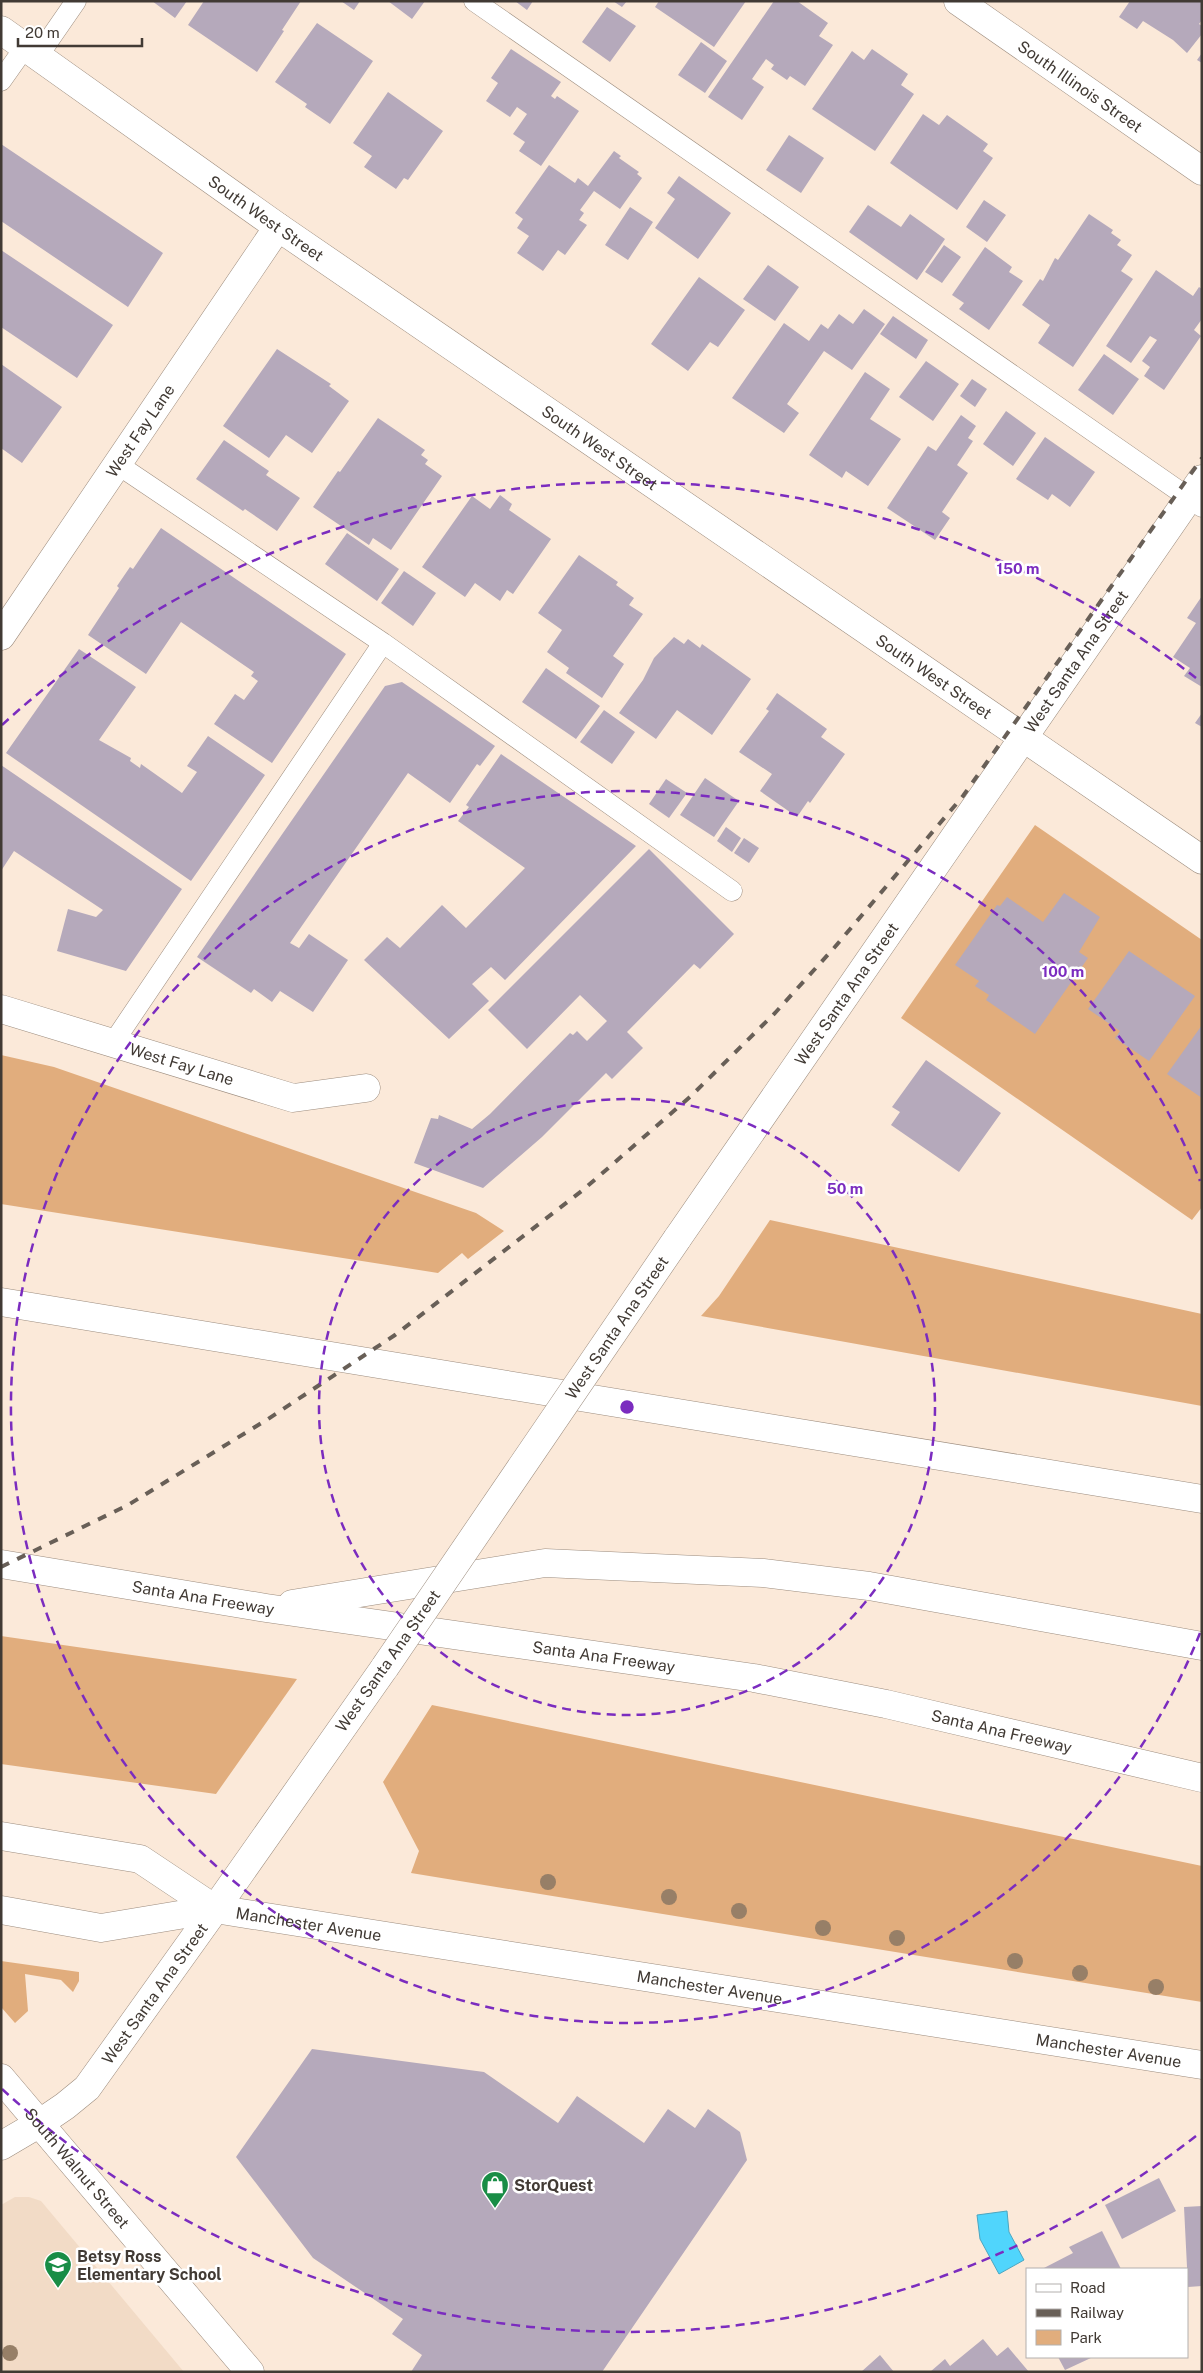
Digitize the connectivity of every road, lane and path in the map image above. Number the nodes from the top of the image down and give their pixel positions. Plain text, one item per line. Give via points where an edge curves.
1 (76, 1) edge
2 (474, 1) edge
3 (958, 1) edge
4 (1, 30) edge
5 (32, 52) junction
6 (1, 81) edge
7 (1202, 172) edge
8 (278, 227) junction
9 (117, 464) junction
10 (1197, 495) edge
11 (1, 636) edge
12 (382, 643) junction
13 (1023, 738) junction
14 (1202, 860) edge
15 (732, 891) dead end
16 (1, 1009) edge
17 (113, 1043) junction
18 (366, 1088) dead end
19 (1, 1302) edge
20 (1202, 1499) edge
21 (1, 1564) edge
22 (266, 1608) junction
23 (1202, 1646) edge
24 (1202, 1778) edge
25 (1, 1836) edge
26 (216, 1909) junction
27 (1, 1910) edge
28 (1202, 2065) edge
29 (1, 2078) edge
30 (40, 2123) junction
31 (1, 2146) edge
32 (250, 2372) edge

1 - 5 lane
2 - 10 lane
3 - 7 main road, South Illinois Street
4 - 5 main road, South West Street
5 - 6 lane
5 - 8 main road, South West Street
8 - 9 main road, West Fay Lane
8 - 13 main road, South West Street
9 - 11 main road, West Fay Lane
9 - 12 lane
10 - 13 main road, West Santa Ana Street
12 - 15 lane
12 - 17 lane
13 - 14 main road, South West Street
13 - 26 main road, West Santa Ana Street, bridge
16 - 17 main road, West Fay Lane
17 - 18 main road, West Fay Lane via 293,1098
19 - 20 main road
21 - 22 main road, Santa Ana Freeway
22 - 23 main road via 555,1563 763,1573 869,1586
22 - 24 main road, Santa Ana Freeway via 754,1678 886,1704
25 - 26 main road, Manchester Avenue via 140,1859
26 - 27 main road, Manchester Avenue via 101,1928
26 - 28 main road, Manchester Avenue
26 - 30 main road, West Santa Ana Street via 87,2088
29 - 30 main road, South Walnut Street
30 - 31 main road, West Santa Ana Street
30 - 32 main road, South Walnut Street

